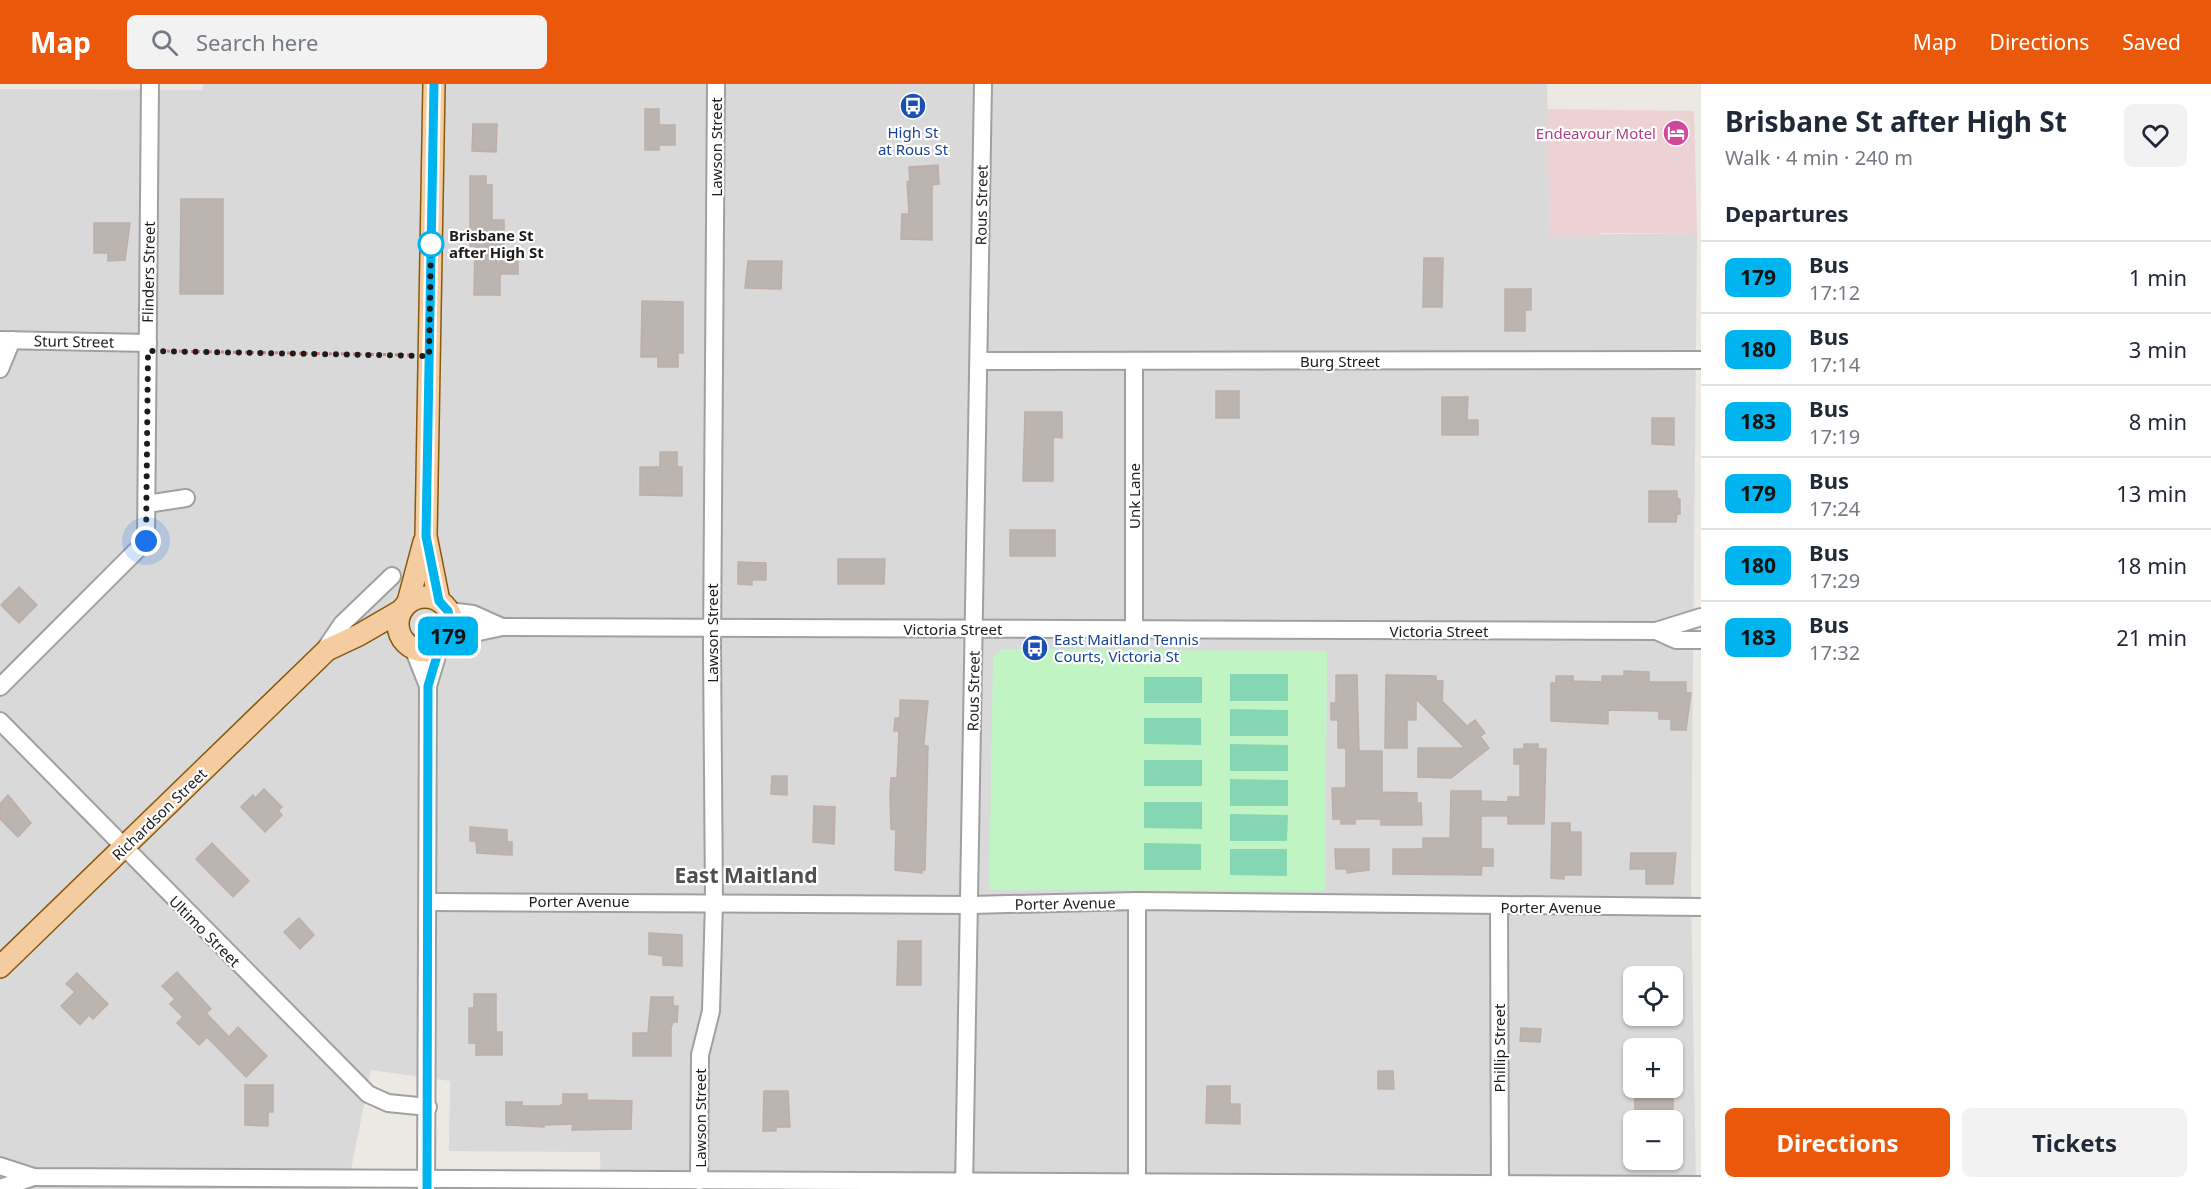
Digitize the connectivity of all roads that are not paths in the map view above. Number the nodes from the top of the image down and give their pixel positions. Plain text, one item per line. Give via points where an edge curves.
1 (150, 84) edge
2 (434, 84) edge
3 (716, 84) edge
4 (983, 84) edge
5 (6, 340) edge
6 (148, 347) junction
7 (1701, 360) edge
8 (979, 361) junction
9 (1134, 361) junction
10 (0, 369) edge
11 (186, 498) dead end
12 (147, 504) junction
13 (426, 536) junction
14 (392, 576) dead end
15 (405, 606) junction
16 (444, 606) junction
17 (1701, 617) edge
18 (502, 627) junction
19 (712, 628) junction
20 (974, 630) junction
21 (1134, 630) junction
22 (1656, 631) junction
23 (359, 635) junction
24 (1701, 640) edge
25 (443, 642) junction
26 (409, 644) junction
27 (317, 660) junction
28 (428, 686) junction
29 (0, 687) edge
30 (0, 721) edge
31 (124, 848) junction
32 (714, 901) junction
33 (1137, 901) junction
34 (429, 902) junction
35 (971, 905) junction
36 (1499, 907) junction
37 (1701, 907) edge
38 (0, 967) edge
39 (428, 1107) junction
40 (0, 1166) edge
41 (34, 1177) junction
42 (699, 1181) junction
43 (1137, 1183) junction
44 (427, 1185) edge
45 (1701, 1185) edge
46 (964, 1186) edge
47 (1500, 1187) edge
48 (0, 1188) edge

1 - 6 street, Flinders Street
2 - 13 main road
3 - 19 street, Lawson Street
4 - 8 street, Rous Street
5 - 6 street, Sturt Street
5 - 10 street
6 - 12 street, Flinders Street
7 - 9 street, Burg Street
8 - 9 street, Burg Street
8 - 20 street, Rous Street
9 - 21 street, Unk Lane
11 - 12 street
12 - 29 street, Flinders Street via 146,541
13 - 15 main road
13 - 16 main road
14 - 27 street, Richardson Street via 342,624
15 - 16 main road via 423,597
15 - 23 main road, Richardson Street
15 - 26 main road via 398,626
16 - 18 street, Victoria Street
16 - 25 main road via 451,625
17 - 22 street, Victoria Street
18 - 19 street, Victoria Street
18 - 25 street, Victoria Street
19 - 20 street, Victoria Street
19 - 32 street, Lawson Street
20 - 21 street, Victoria Street
20 - 35 street, Rous Street
21 - 22 street, Victoria Street
22 - 24 street, Victoria Street via 1676,640
23 - 26 main road
23 - 27 main road, Richardson Street via 336,644
25 - 26 main road via 422,650
25 - 28 street
26 - 28 street
27 - 31 main road, Richardson Street
28 - 34 street
30 - 31 street, Ultimo Street
31 - 38 main road, Richardson Street
31 - 39 street, Ultimo Street via 368,1094 388,1103
32 - 34 street, Porter Avenue
32 - 35 street, Porter Avenue
32 - 42 street, Lawson Street via 711,1011 700,1055
33 - 35 street, Porter Avenue
33 - 36 street, Porter Avenue
33 - 43 street
34 - 39 street
35 - 46 street, Rous Street
36 - 37 street, Porter Avenue
36 - 47 street, Phillip Street
39 - 44 street
40 - 41 street
41 - 44 street
41 - 48 street
42 - 44 street
42 - 46 street
43 - 46 street
43 - 47 street
45 - 47 street

